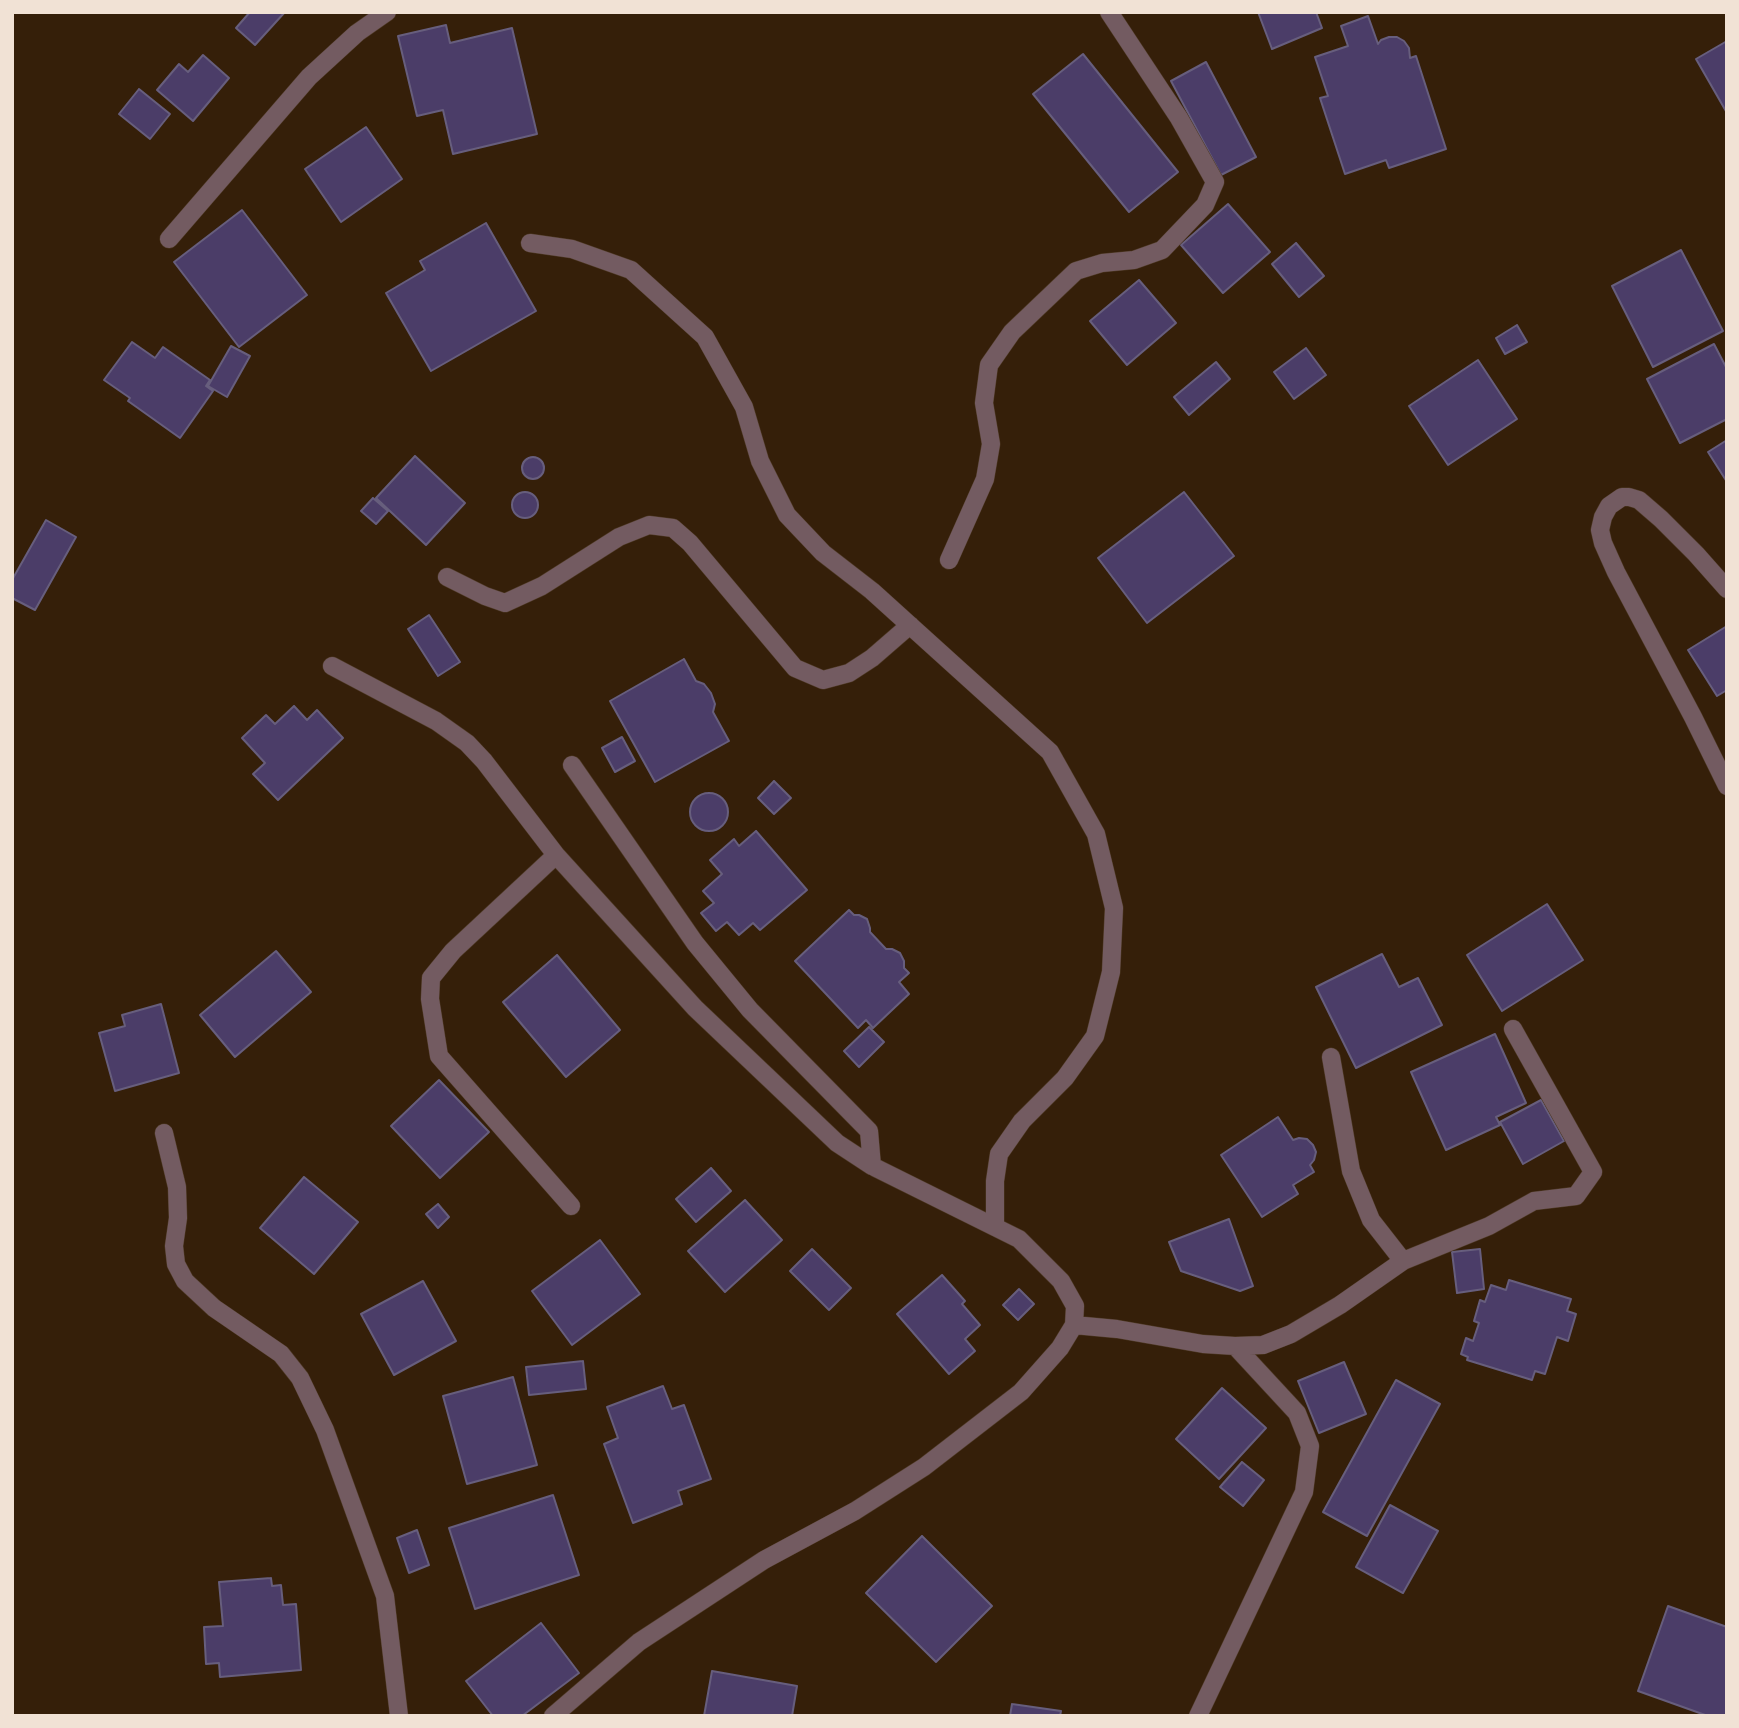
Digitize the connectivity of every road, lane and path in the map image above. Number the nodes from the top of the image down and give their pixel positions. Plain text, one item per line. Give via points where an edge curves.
1 (387, 12) edge
2 (1109, 12) edge
3 (169, 239) dead end
4 (530, 243) dead end
5 (949, 560) dead end
6 (447, 577) dead end
7 (1727, 589) edge
8 (910, 625) junction
9 (332, 666) dead end
10 (572, 765) dead end
11 (1727, 786) edge
12 (556, 855) junction
13 (1513, 1029) dead end
14 (1331, 1058) dead end
15 (164, 1133) dead end
16 (872, 1166) junction
17 (571, 1206) dead end
18 (995, 1227) junction
19 (1403, 1261) junction
20 (1074, 1325) junction
21 (1235, 1346) junction
22 (399, 1716) edge
23 (553, 1716) edge
24 (1198, 1716) edge

1 - 3 street via 309,77
2 - 5 street via 1215,182 1206,205 1163,250 1076,271 1012,332 989,365 985,403 990,444 985,479
4 - 8 street via 572,249 631,270 705,337 744,407 760,461 787,515 823,553
6 - 8 street via 505,603 542,586 618,537 649,525 673,528 690,542 795,668 823,680 849,673 872,659
7 - 11 street via 1639,500 1622,498 1609,506 1600,530 1603,543
8 - 18 street via 1050,752 1097,834 1114,908 1111,972 1095,1036 1065,1079 1022,1121 999,1154
9 - 12 street via 436,721 467,743
10 - 16 street via 695,943 742,1001 869,1131
12 - 16 street via 695,1008 837,1143
12 - 17 street via 453,951 431,978 430,999 439,1056
13 - 19 street via 1593,1172 1576,1196 1534,1201 1489,1226
14 - 19 street via 1351,1171 1371,1220
15 - 22 street via 177,1187 176,1264 185,1282 281,1354 300,1378 325,1430 385,1596
16 - 18 street
18 - 20 street via 1019,1239 1061,1281 1075,1306
19 - 21 street via 1291,1334 1263,1345
20 - 21 street
20 - 23 street via 1021,1392 924,1467 764,1560 639,1642
21 - 24 street via 1297,1413 1310,1446 1304,1492

